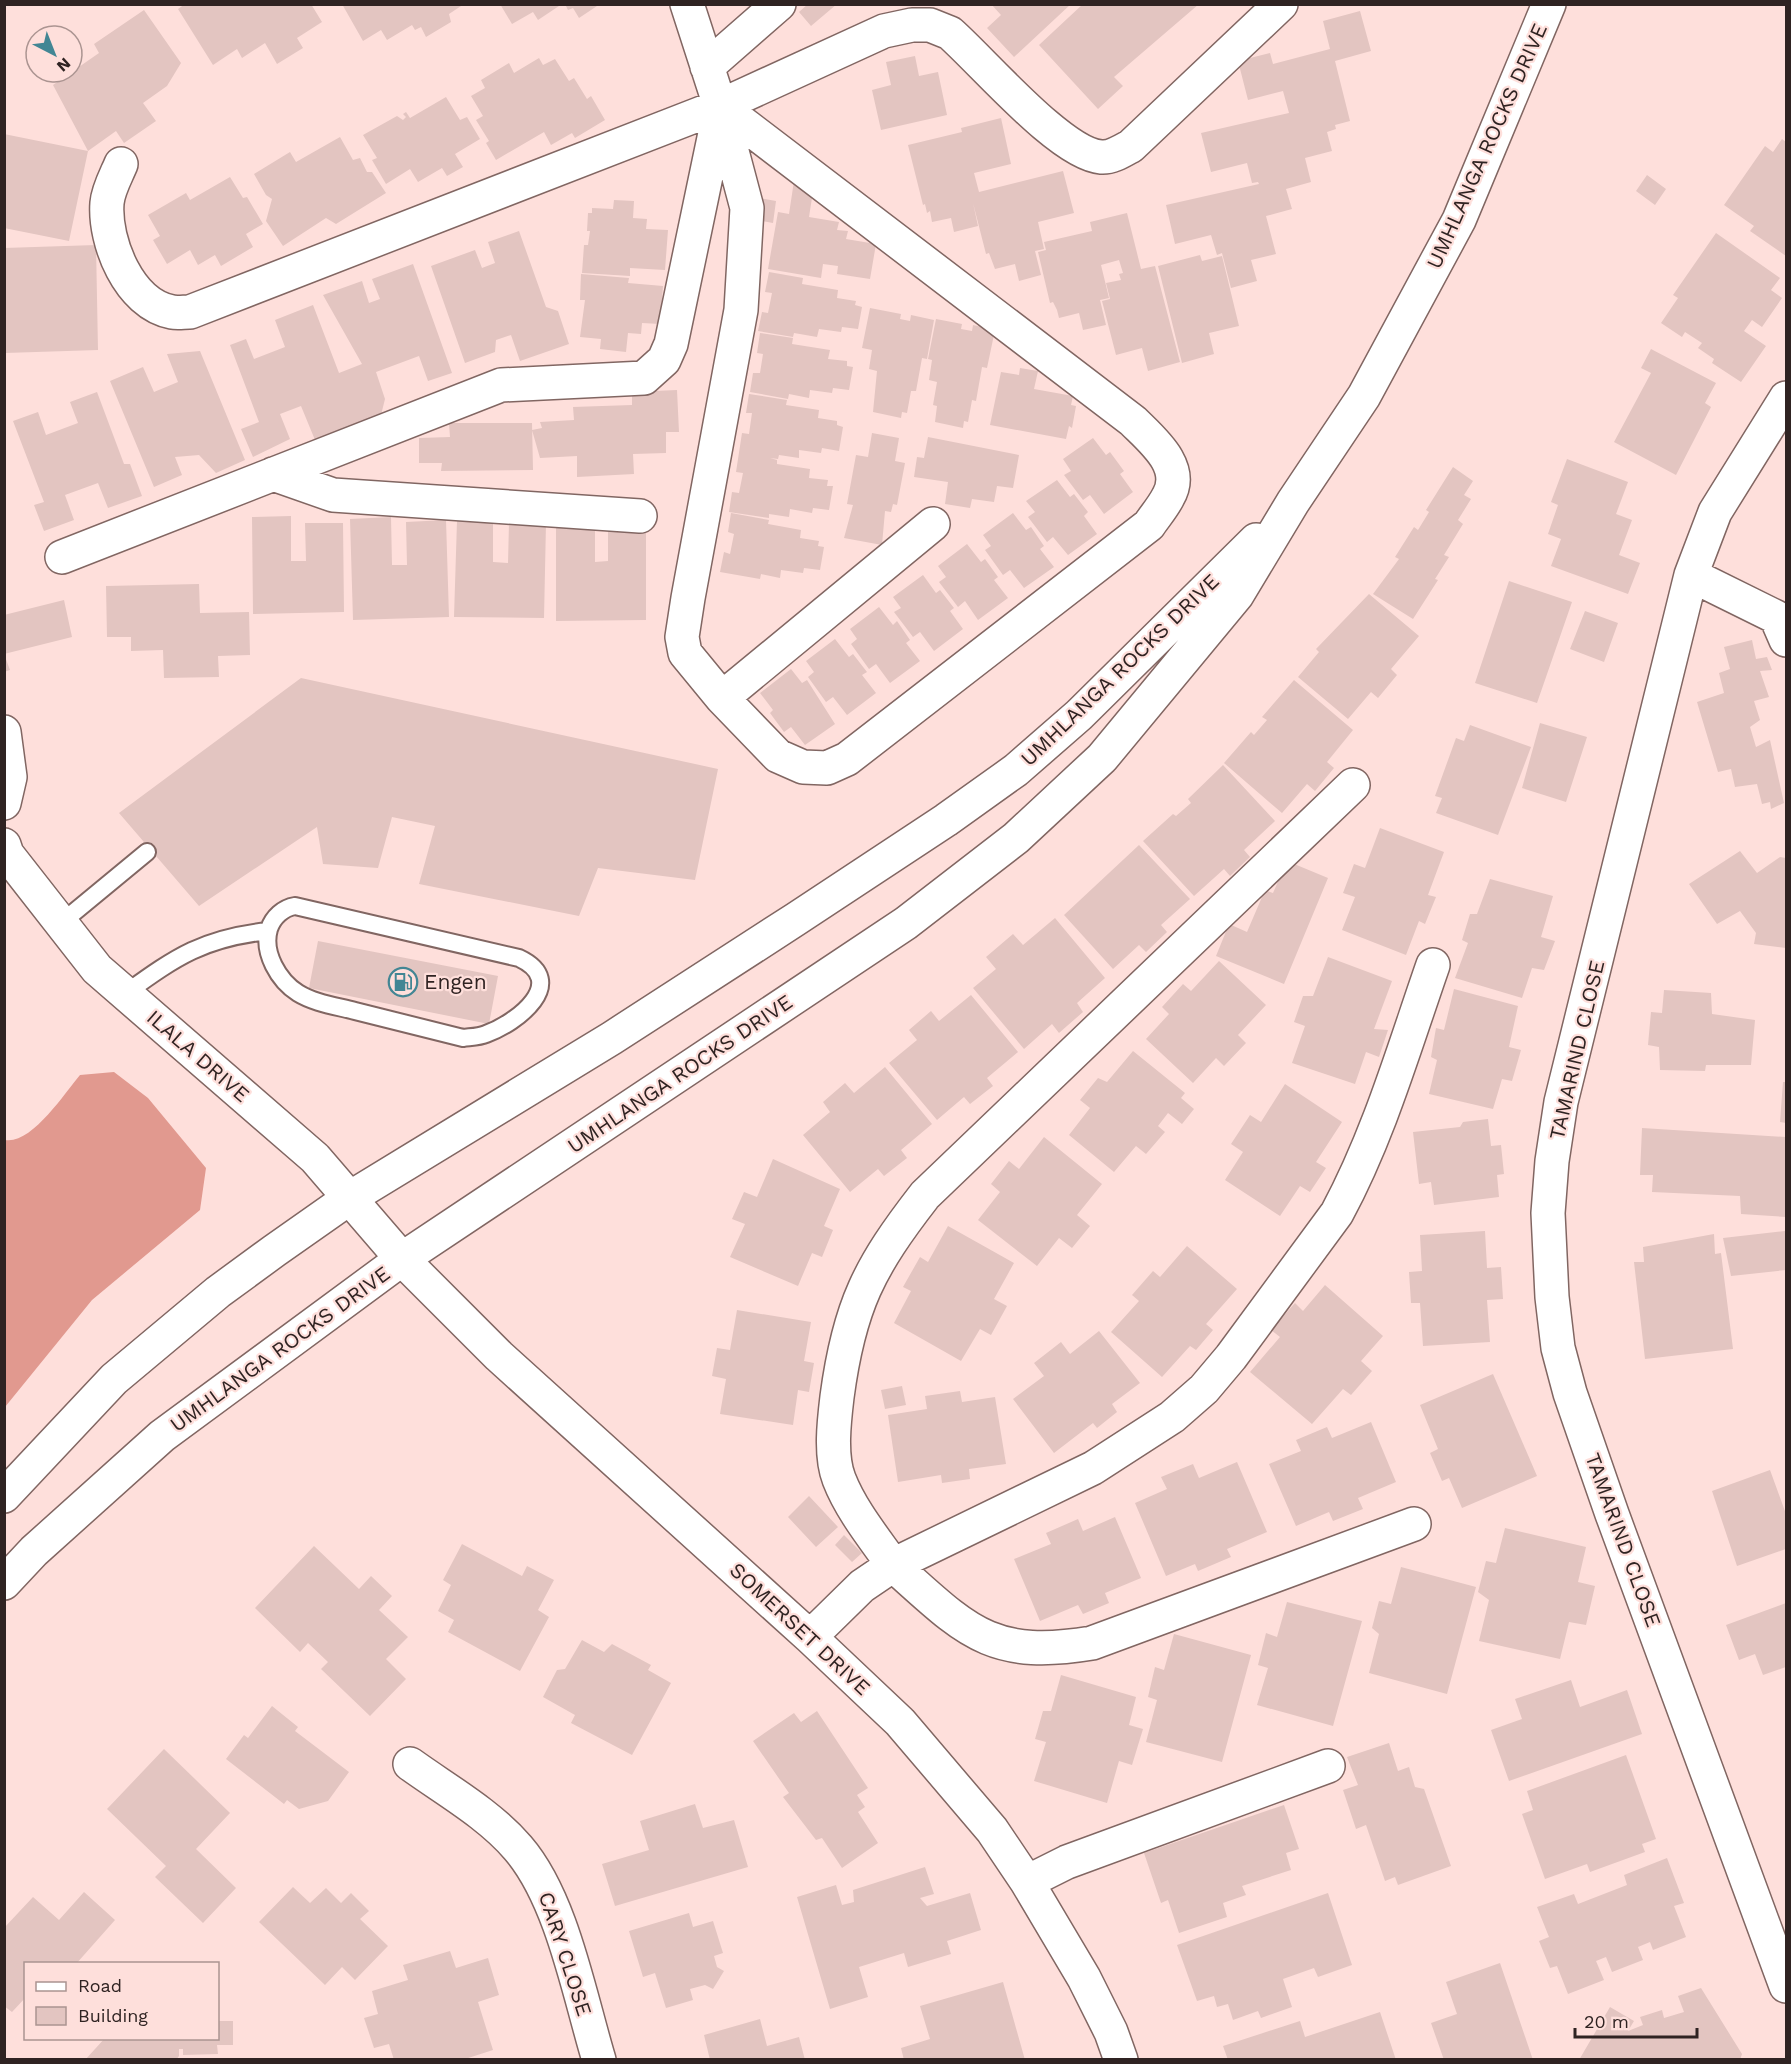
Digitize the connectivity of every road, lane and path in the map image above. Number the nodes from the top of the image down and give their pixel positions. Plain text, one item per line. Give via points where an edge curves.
1 (687, 4) edge
2 (779, 4) edge
3 (915, 4) edge
4 (1281, 4) edge
5 (1549, 4) edge
6 (884, 31) junction
7 (707, 67) junction
8 (720, 106) junction
9 (121, 164) dead end
10 (1786, 398) edge
11 (273, 474) junction
12 (1293, 502) junction
13 (640, 516) dead end
14 (933, 524) dead end
15 (62, 557) dead end
16 (1691, 575) junction
17 (1786, 640) edge
18 (722, 698) junction
19 (4, 732) edge
20 (1353, 785) dead end
21 (4, 803) edge
22 (4, 845) edge
23 (147, 852) dead end
24 (61, 923) junction
25 (268, 931) junction
26 (1433, 964) dead end
27 (126, 993) junction
28 (348, 1199) junction
29 (402, 1259) junction
30 (4, 1496) edge
31 (1414, 1524) dead end
32 (893, 1565) junction
33 (4, 1583) edge
34 (810, 1637) junction
35 (410, 1764) dead end
36 (1328, 1766) dead end
37 (1027, 1882) junction
38 (1786, 1986) edge
39 (599, 2060) edge
40 (1121, 2060) edge

1 - 7 street
2 - 7 street
3 - 6 street
4 - 6 street via 1131,146 1102,158 1081,152 1049,128 950,33 930,25
5 - 12 street, UMHLANGA ROCKS DRIVE via 1459,220 1364,396
6 - 8 street
7 - 8 street
8 - 9 street via 190,312 171,312 153,304 123,270 107,223 107,201
8 - 11 street via 671,344 664,360 649,374 630,380 501,385
8 - 18 street via 747,208 741,310 682,637 685,653
8 - 18 street via 1133,421 1164,454 1173,473 1170,495 1149,525 847,759 827,768 803,767 778,756
10 - 16 street, TAMARIND CLOSE via 1715,512
11 - 13 street via 333,495
11 - 15 street
12 - 28 street, UMHLANGA ROCKS DRIVE via 1079,715 1016,770 612,1038
12 - 29 street, UMHLANGA ROCKS DRIVE via 1236,595 1120,738 1016,838 906,923
14 - 18 street
16 - 17 street via 1776,617
16 - 38 street, TAMARIND CLOSE via 1561,1101 1548,1213 1552,1297 1558,1348 1570,1393
19 - 21 street via 10,777
20 - 32 street via 925,1195 881,1254 862,1289 850,1325 835,1415 835,1448 838,1478
22 - 24 street, ILALA DRIVE
23 - 24 lane
24 - 27 street, ILALA DRIVE via 97,969
25 - 25 lane via 269,954 277,971 300,994 463,1038 503,1027 528,1008 538,994 537,970 519,958 295,906 283,910
25 - 27 lane via 196,947
26 - 32 street via 1368,1149 1337,1213 1204,1389 1172,1417 1093,1468
27 - 28 street, ILALA DRIVE via 315,1158
28 - 29 street, ILALA DRIVE
28 - 30 street, UMHLANGA ROCKS DRIVE via 218,1292 114,1378
29 - 33 street, UMHLANGA ROCKS DRIVE via 162,1436
29 - 34 street, SOMERSET DRIVE via 499,1356
31 - 32 street via 1092,1643 1056,1649 998,1643 976,1632 956,1621
32 - 34 street via 862,1586
34 - 37 street, SOMERSET DRIVE via 900,1722 954,1782
35 - 39 street, CARY CLOSE via 495,1827 534,1868 552,1902
36 - 37 street via 1077,1858
37 - 40 street, SOMERSET DRIVE via 1084,1978

